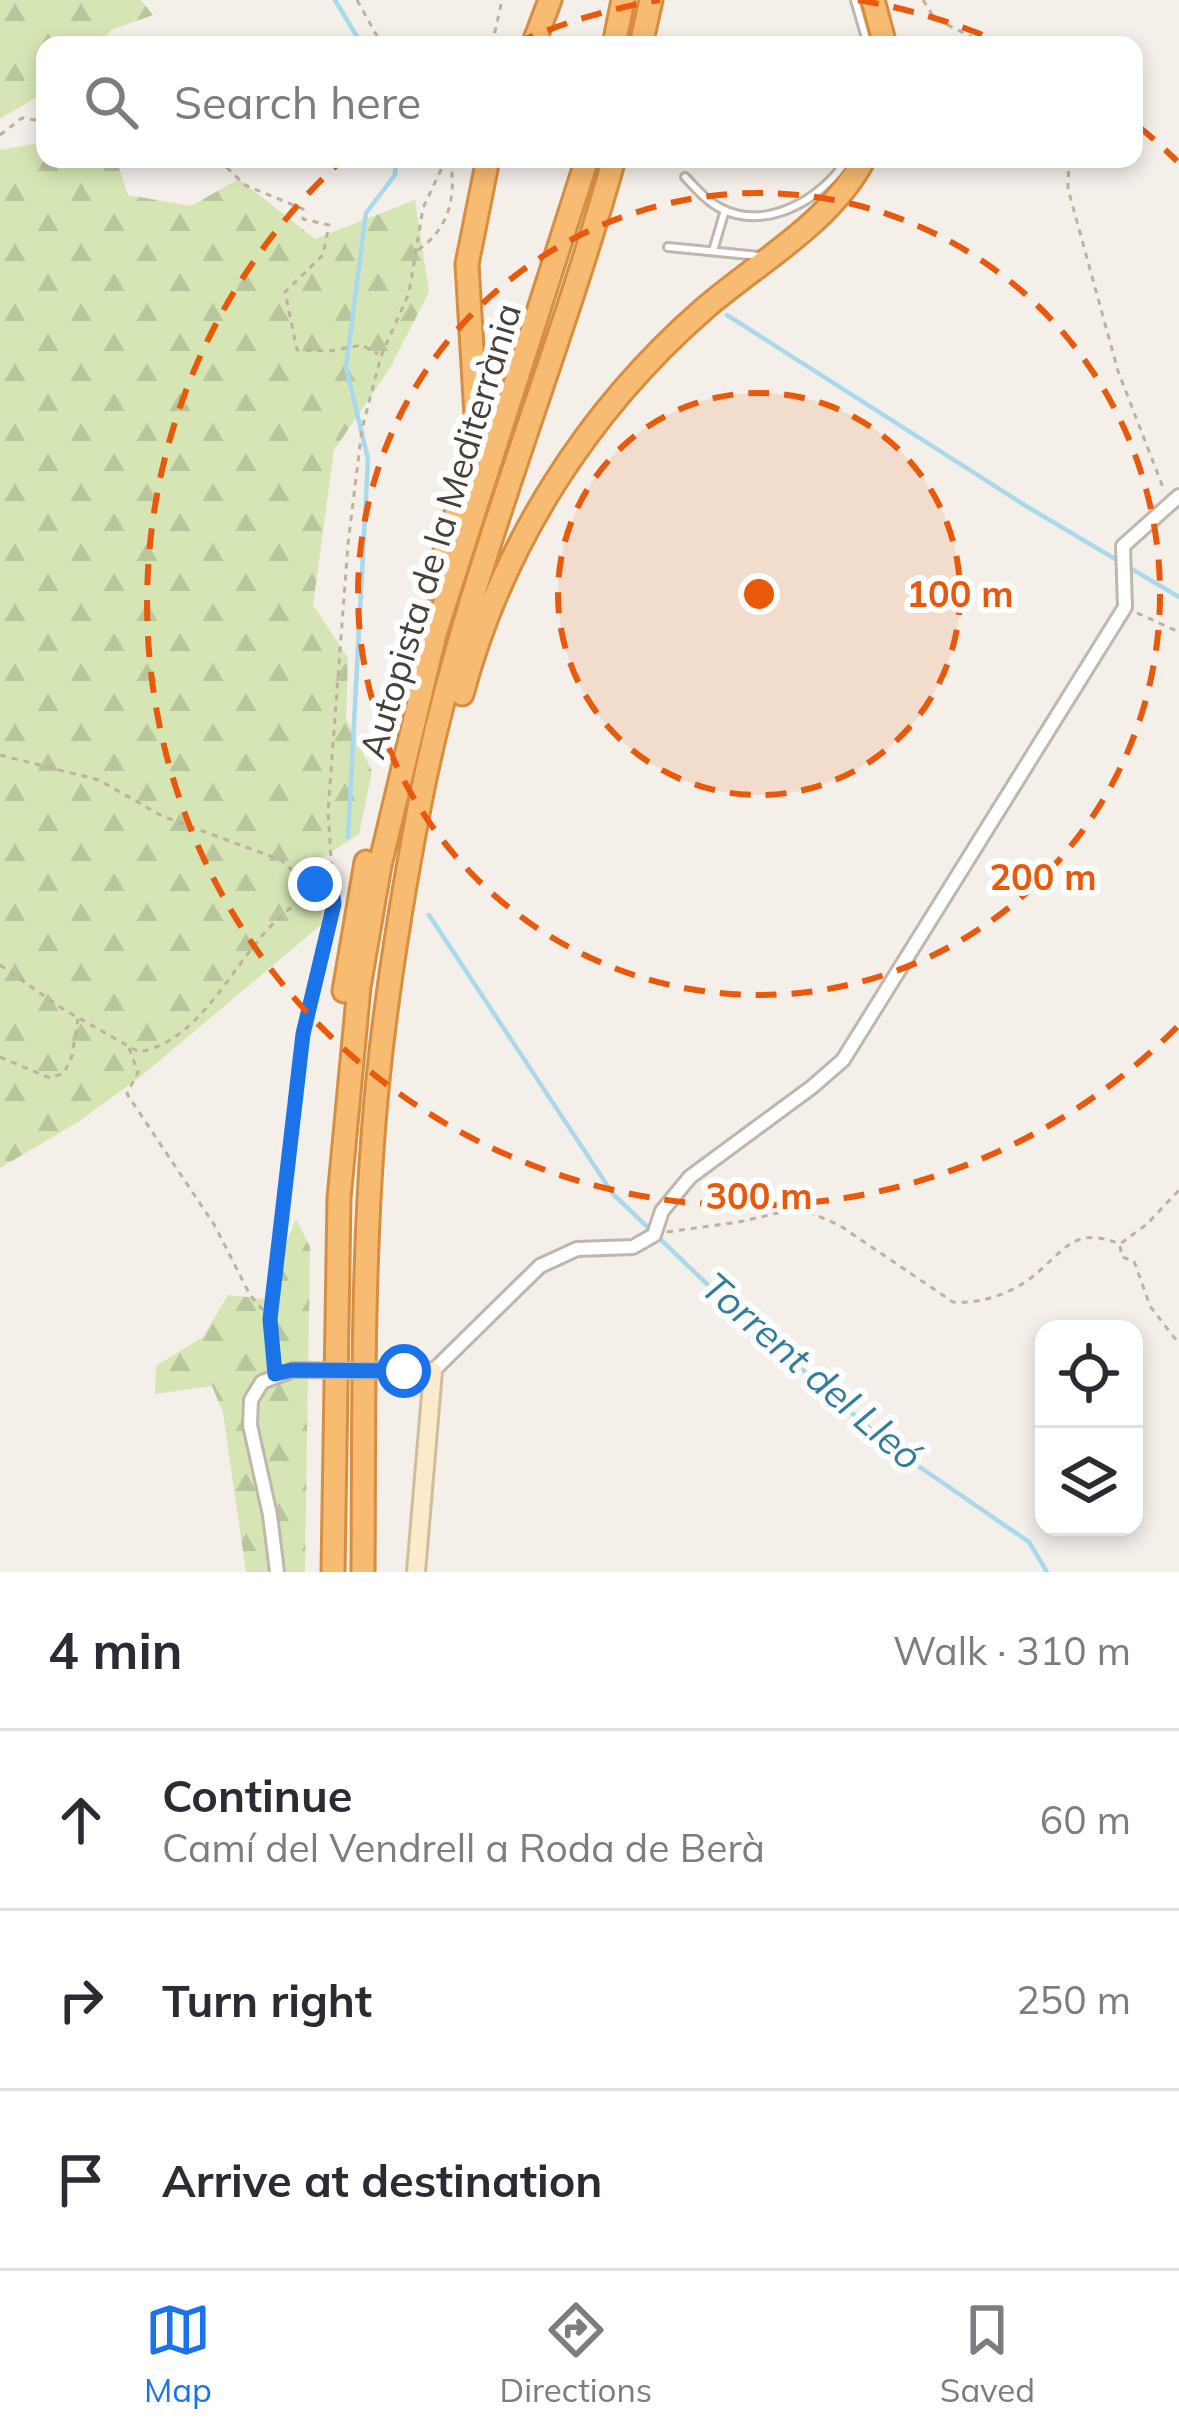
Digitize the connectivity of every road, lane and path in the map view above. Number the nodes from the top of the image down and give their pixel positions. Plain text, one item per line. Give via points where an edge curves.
1 (357, 0) edge
2 (502, 0) edge
3 (550, 0) edge
4 (623, 0) edge
5 (651, 0) edge
6 (855, 0) edge
7 (873, 0) edge
8 (923, 0) edge
9 (377, 36) edge
10 (494, 36) edge
11 (536, 36) edge
12 (616, 36) edge
13 (643, 36) edge
14 (865, 36) edge
15 (883, 36) edge
16 (970, 36) edge
17 (36, 121) edge
18 (0, 135) edge
19 (227, 168) edge
20 (443, 168) edge
21 (451, 168) edge
22 (486, 168) edge
23 (584, 168) edge
24 (611, 168) edge
25 (840, 168) edge
26 (858, 168) edge
27 (1069, 168) edge
28 (685, 177) dead end
29 (725, 210) junction
30 (668, 247) dead end
31 (418, 250) junction
32 (712, 250) junction
33 (769, 257) junction
34 (381, 356) junction
35 (1174, 500) edge
36 (1125, 608) junction
37 (1179, 632) edge
38 (0, 755) edge
39 (410, 866) junction
40 (315, 884) junction
41 (332, 888) junction
42 (0, 965) edge
43 (78, 1018) junction
44 (129, 1047) junction
45 (0, 1057) edge
46 (1179, 1190) edge
47 (654, 1234) junction
48 (1120, 1244) junction
49 (270, 1319) junction
50 (335, 1338) junction
51 (1179, 1344) edge
52 (433, 1371) junction
53 (275, 1374) junction
54 (277, 1572) edge
55 (333, 1572) edge
56 (363, 1572) edge
57 (416, 1572) edge

1 - 9 path
2 - 10 path
3 - 11 highway
4 - 12 highway
5 - 13 highway
6 - 14 lane
7 - 15 highway
8 - 16 path via 935,19
17 - 18 path via 22,118
19 - 34 path via 245,185 303,209 303,219 329,225 323,255 286,292 297,350 362,345
20 - 31 path via 423,208
21 - 31 path via 448,214 436,238
22 - 50 highway via 467,264 476,416 468,473 387,763 345,986 323,1232
23 - 50 highway, Autopista de la Mediterrània via 435,634 383,848 350,1058
24 - 39 highway, Autopista de la Mediterrània via 454,669
25 - 29 lane via 801,204 770,214
26 - 33 highway via 836,200
27 - 35 path via 1118,371
28 - 29 lane
29 - 32 lane
30 - 32 lane
31 - 34 path
32 - 33 lane
33 - 39 highway via 623,390 531,521 478,640
34 - 41 path via 362,429 348,544 328,811
35 - 36 street via 1123,546
36 - 37 path
36 - 47 street via 843,1060 690,1177
38 - 40 path via 99,780 162,816 281,860
39 - 56 highway, Autopista de la Mediterrània via 373,1135
40 - 41 path
40 - 44 path via 264,933 212,1003 152,1050
41 - 49 path via 303,1034
42 - 43 path
43 - 44 path
43 - 45 path via 64,1073 50,1078
44 - 49 path via 138,1072 127,1094
46 - 48 path
47 - 48 path via 799,1208 839,1225 952,1302 967,1303 1009,1292 1078,1238
47 - 52 street via 633,1247 577,1249 540,1266
48 - 51 path
49 - 53 path
50 - 55 highway, Autopista de la Mediterrània
52 - 53 street, bridge
52 - 57 street
53 - 54 street via 258,1387 249,1416

